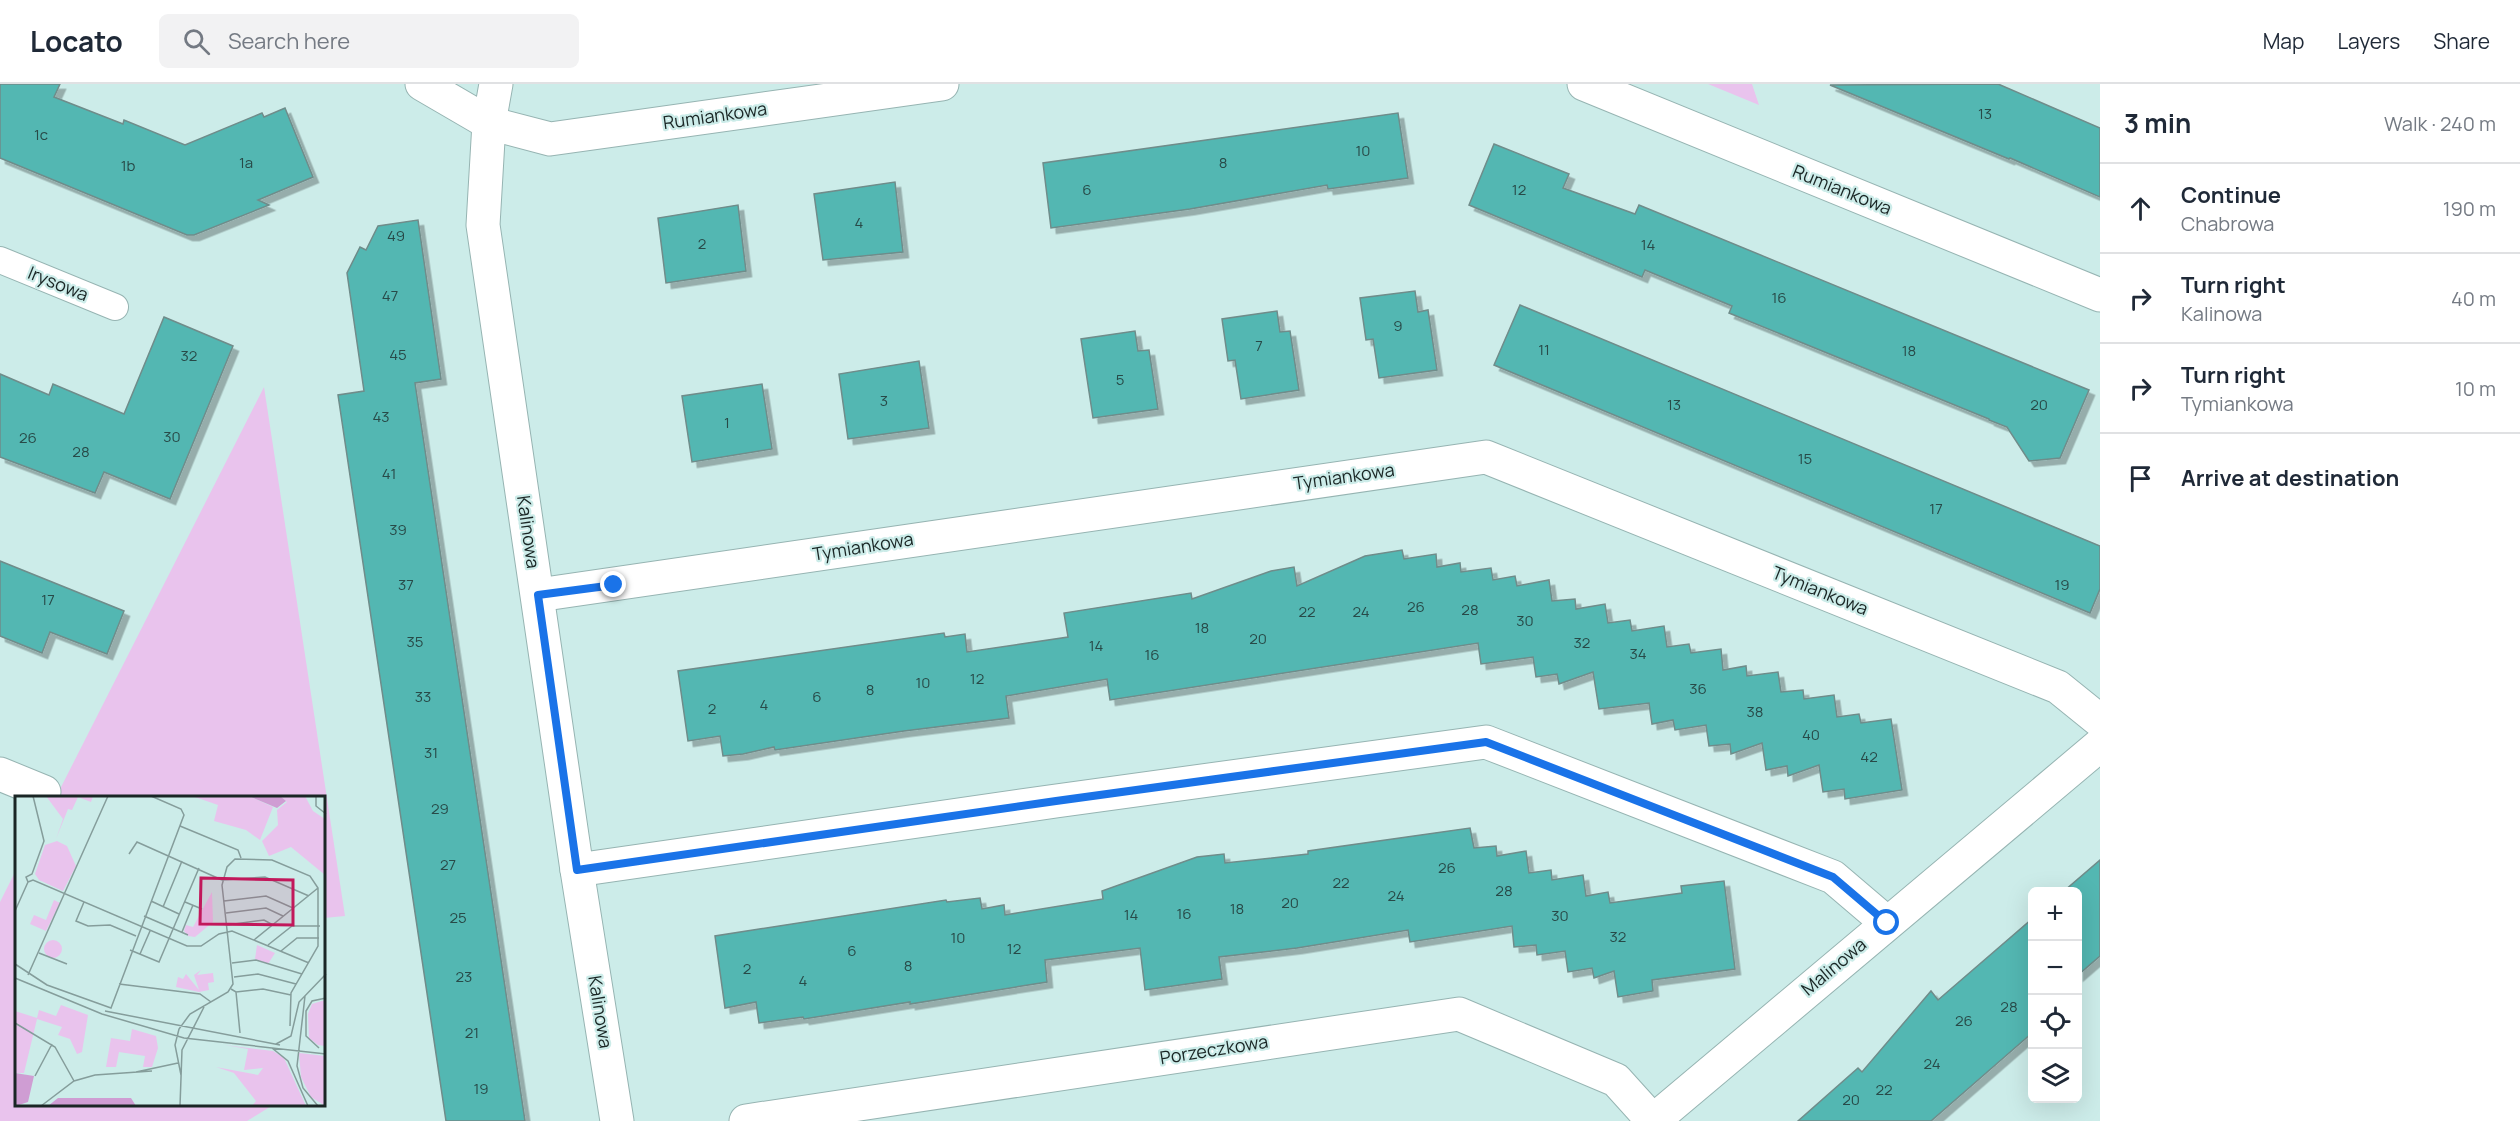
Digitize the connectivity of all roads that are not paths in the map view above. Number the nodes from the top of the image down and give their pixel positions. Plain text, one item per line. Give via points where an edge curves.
1 (422, 84) edge
2 (496, 84) edge
3 (942, 84) edge
4 (1584, 84) edge
5 (489, 123) junction
6 (0, 260) edge
7 (2100, 295) edge
8 (115, 307) dead end
9 (538, 595) junction
10 (2100, 721) edge
11 (2100, 745) edge
12 (0, 774) edge
13 (45, 792) dead end
14 (577, 870) junction
15 (1887, 923) junction
16 (617, 1121) edge
17 (746, 1121) edge
18 (1653, 1121) edge

1 - 5 street, Rumiankowa
2 - 5 street, Kalinowa
3 - 5 street, Rumiankowa via 550,139
4 - 7 street, Rumiankowa
5 - 9 street, Kalinowa via 483,225
6 - 8 lane, Irysowa
9 - 10 street, Tymiankowa via 1485,457 2058,687
9 - 14 street, Kalinowa
11 - 15 street, Malinowa
12 - 13 street
14 - 15 street via 1486,742 1833,877
14 - 16 street, Kalinowa
15 - 18 street, Malinowa
17 - 18 street, Porzeczkowa via 1460,1014 1616,1080

